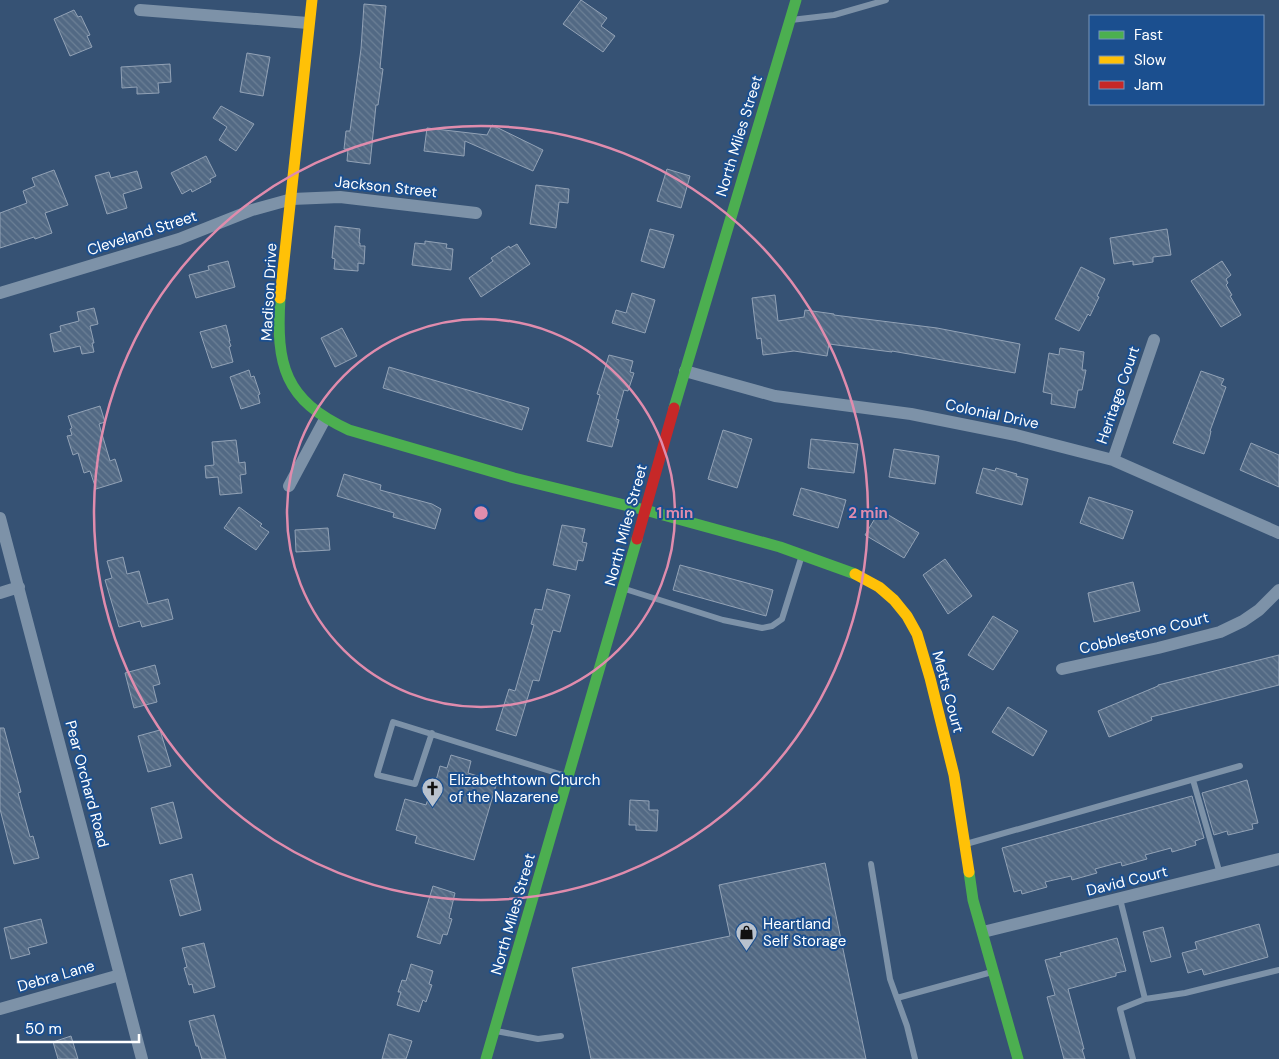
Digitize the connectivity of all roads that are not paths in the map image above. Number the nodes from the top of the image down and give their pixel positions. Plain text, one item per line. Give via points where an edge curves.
1 (312, 0) edge
2 (796, 0) edge
3 (886, 0) edge
4 (140, 10) dead end
5 (790, 20) junction
6 (308, 23) junction
7 (292, 199) junction
8 (476, 213) dead end
9 (0, 293) edge
10 (1154, 340) dead end
11 (685, 371) junction
12 (325, 419) junction
13 (1113, 460) junction
14 (289, 486) dead end
15 (645, 510) junction
16 (0, 518) edge
17 (1279, 533) edge
18 (802, 554) junction
19 (19, 587) junction
20 (624, 589) junction
21 (1279, 590) edge
22 (0, 593) edge
23 (1062, 669) dead end
24 (432, 733) junction
25 (1240, 766) dead end
26 (568, 776) junction
27 (1193, 780) junction
28 (965, 844) junction
29 (1279, 859) edge
30 (871, 864) dead end
31 (1220, 874) junction
32 (1120, 899) junction
33 (983, 932) junction
34 (1279, 970) edge
35 (993, 972) junction
36 (120, 975) junction
37 (896, 998) junction
38 (1145, 999) junction
39 (0, 1009) edge
40 (495, 1031) junction
41 (561, 1036) dead end
42 (142, 1059) edge
43 (486, 1059) edge
44 (915, 1059) edge
45 (1018, 1059) edge
46 (1133, 1059) edge

1 - 6 street, Madison Drive
2 - 5 street, North Miles Street
3 - 5 lane via 834,14
4 - 6 street
5 - 11 street, North Miles Street
6 - 7 street, Madison Drive
7 - 8 street, Jackson Street via 340,197
7 - 9 street, Cleveland Street via 252,210 179,240
7 - 12 street, Madison Drive via 281,283 279,344 284,368 294,389 308,407
10 - 13 street, Heritage Court
11 - 13 street, Colonial Drive via 775,396 911,414 1016,435
11 - 15 street, North Miles Street
12 - 14 street
12 - 15 street, Madison Drive via 349,430 514,478
13 - 17 street, Colonial Drive
15 - 18 street, Metts Court
15 - 20 street, North Miles Street
16 - 19 street, Pear Orchard Road
18 - 20 lane via 782,619 762,628 723,620
18 - 28 street, Metts Court via 861,576 894,600 907,616 917,634 930,678 954,775
19 - 22 street
19 - 36 street, Pear Orchard Road
20 - 26 street, North Miles Street
21 - 23 street, Cobblestone Court via 1259,610 1220,632
24 - 24 lane via 393,722 377,775 415,784
24 - 26 lane
25 - 27 lane
26 - 40 street, North Miles Street
27 - 28 lane
27 - 31 lane
28 - 33 street, Metts Court via 973,900
29 - 31 street, David Court
30 - 37 lane via 885,957
31 - 32 street, David Court
32 - 33 street, David Court
32 - 38 lane
33 - 35 street, Metts Court
34 - 38 lane via 1185,993
35 - 37 lane
35 - 45 street, Metts Court
36 - 39 street, Debra Lane
36 - 42 street, Pear Orchard Road
37 - 44 lane
38 - 46 lane via 1120,1009
40 - 41 lane via 538,1039
40 - 43 street, North Miles Street

